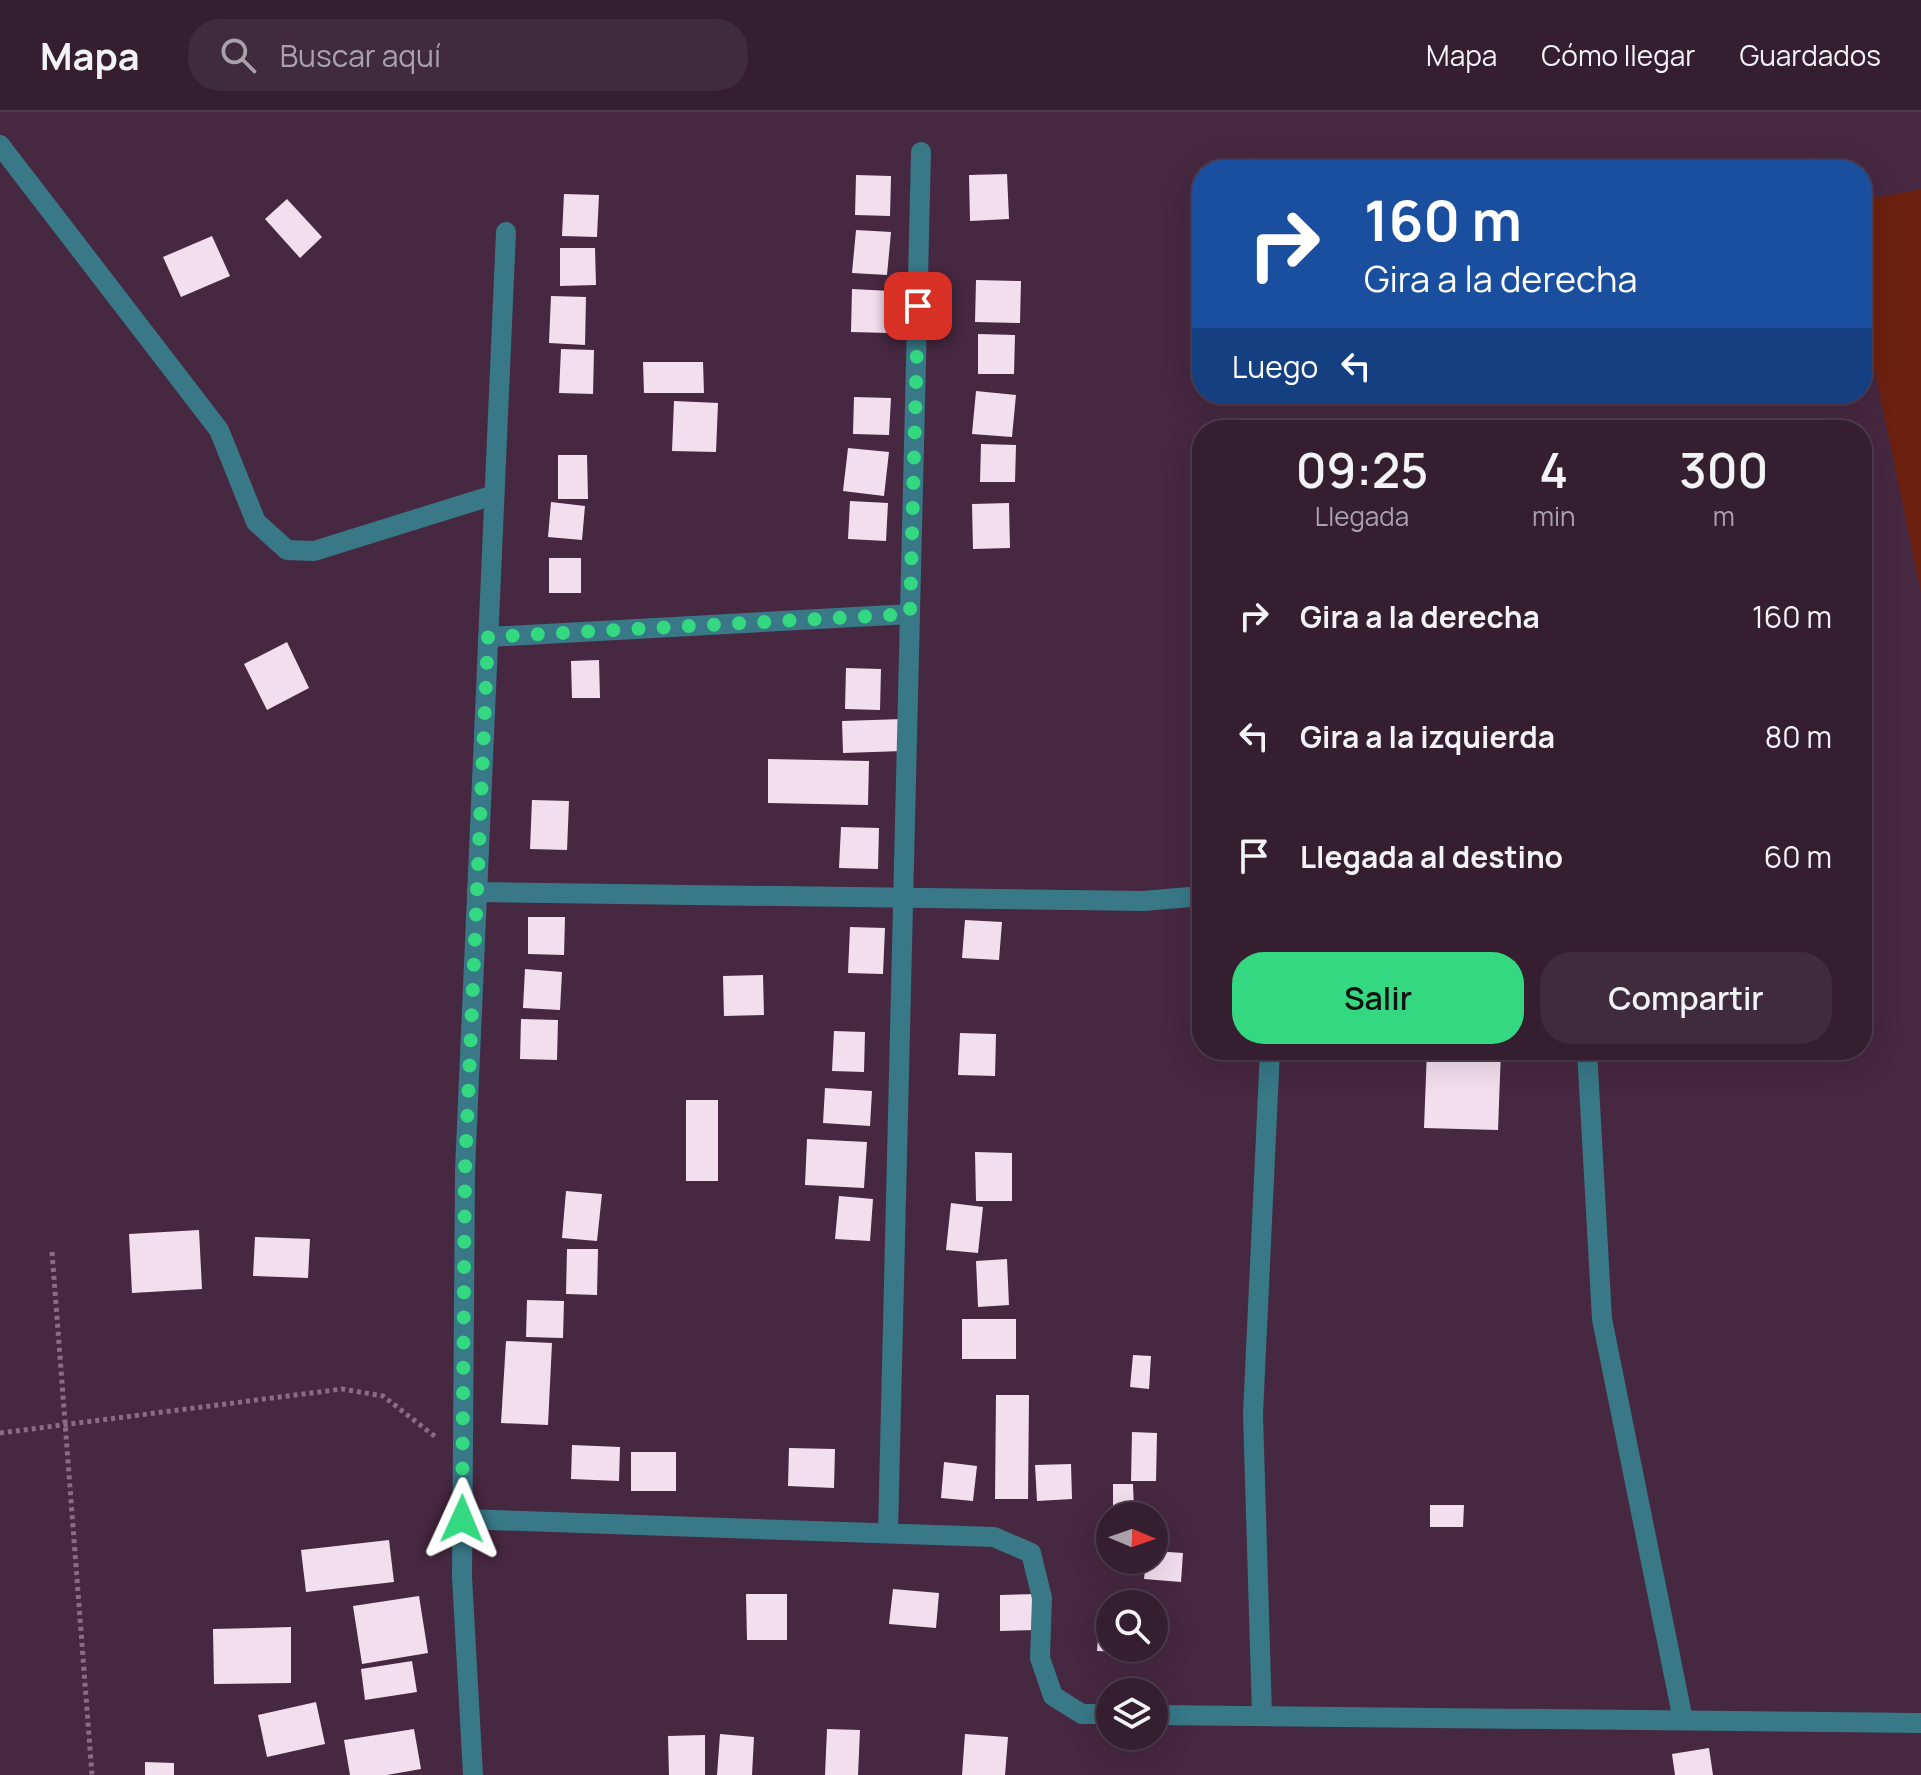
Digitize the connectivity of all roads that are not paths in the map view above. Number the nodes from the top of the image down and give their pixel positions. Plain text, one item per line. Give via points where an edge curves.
1 (0, 145) edge
2 (921, 152) dead end
3 (506, 232) dead end
4 (494, 495) junction
5 (910, 614) junction
6 (488, 637) junction
7 (477, 892) junction
8 (904, 897) junction
9 (1192, 897) edge
10 (1270, 1060) edge
11 (1588, 1060) edge
12 (462, 1519) junction
13 (888, 1533) junction
14 (1096, 1714) edge
15 (1168, 1715) edge
16 (1262, 1716) junction
17 (1683, 1720) junction
18 (1921, 1723) edge
19 (473, 1775) edge

1 - 4 street via 219,430 256,522 287,550 314,551
2 - 5 street
3 - 4 street
4 - 6 street
5 - 6 street
5 - 8 street
6 - 7 street
7 - 8 street
7 - 12 street via 465,1170
8 - 9 street via 1143,901
8 - 13 street
10 - 16 street via 1253,1414
11 - 17 street via 1602,1319
12 - 13 street
12 - 19 street
13 - 14 street via 994,1537 1031,1553 1042,1598 1040,1658 1053,1696 1082,1714
15 - 16 street
16 - 17 street
17 - 18 street

